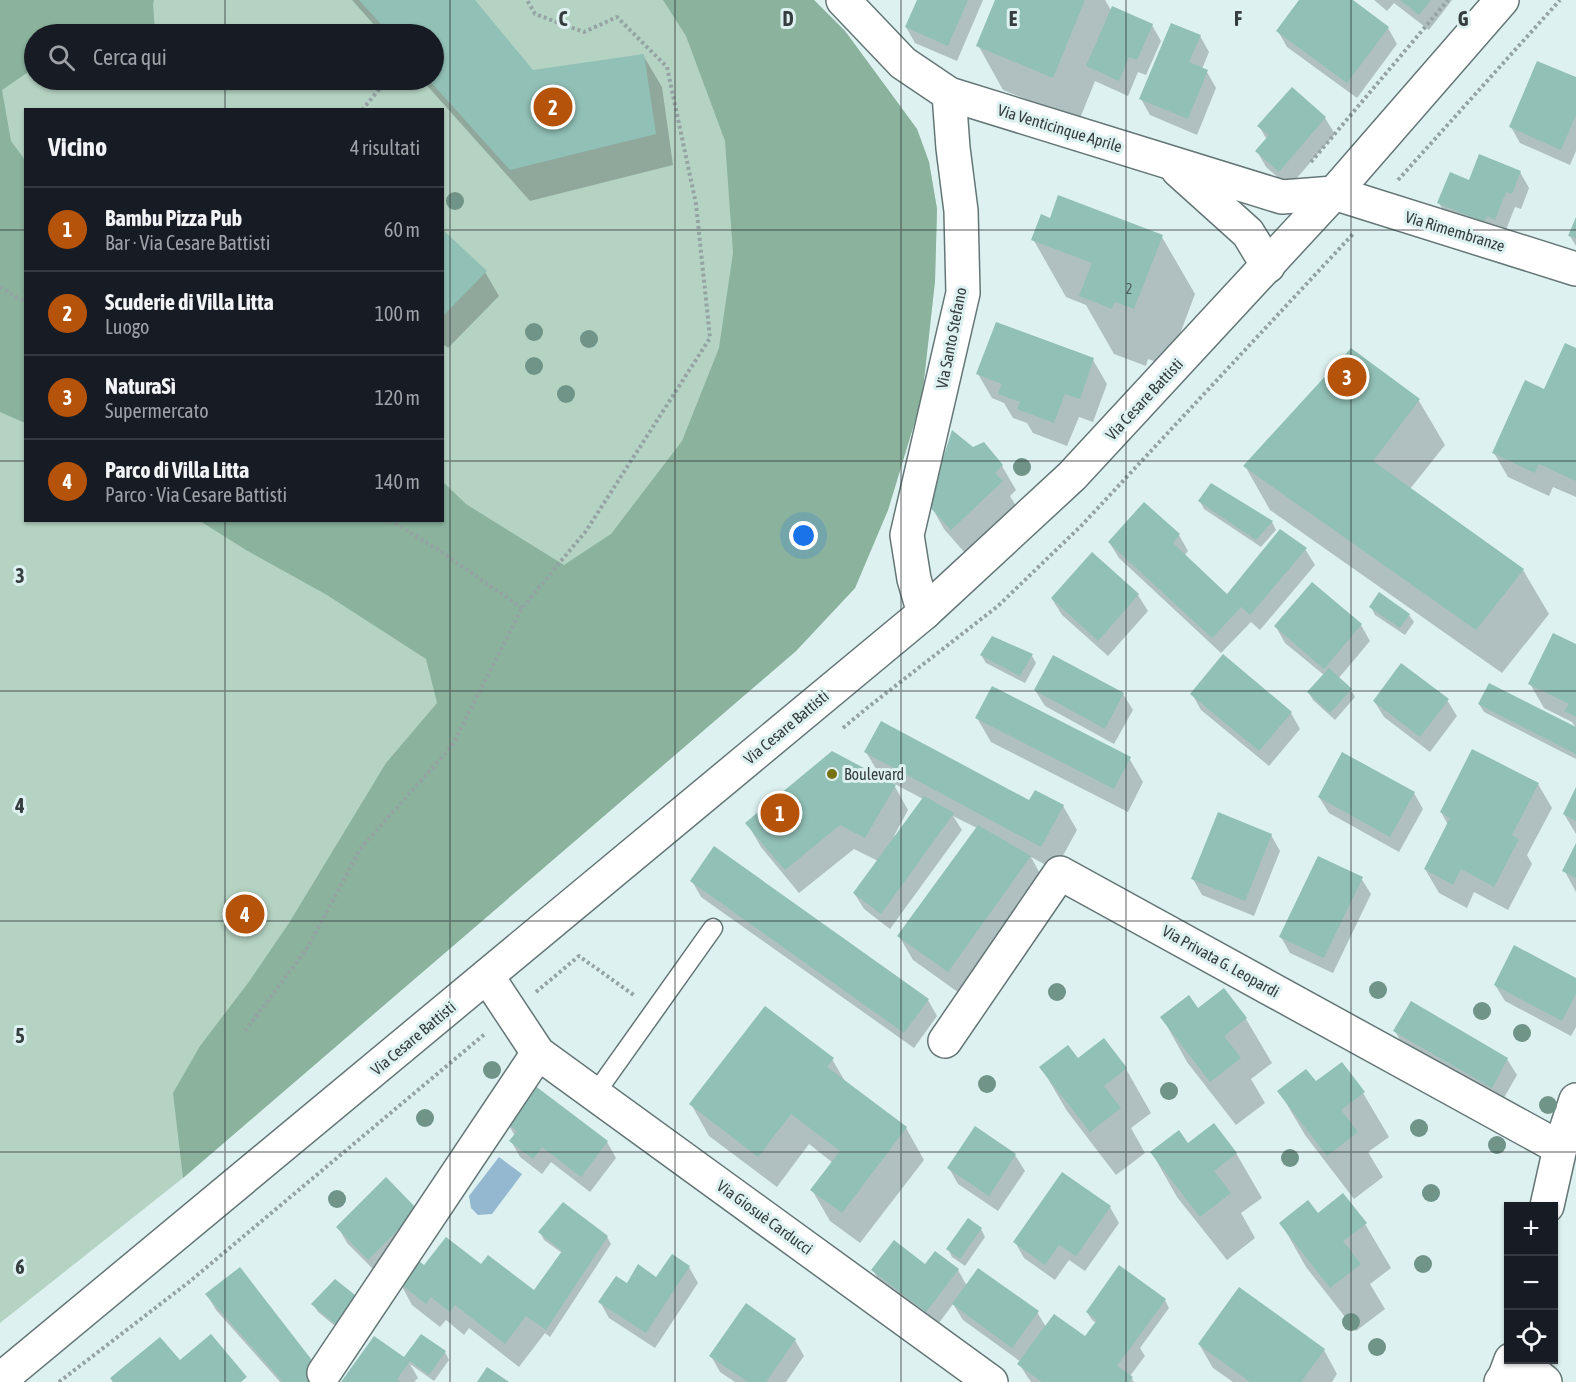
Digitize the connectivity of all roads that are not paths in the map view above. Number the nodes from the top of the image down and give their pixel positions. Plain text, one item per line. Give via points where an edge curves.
1 (843, 0) edge
2 (1502, 0) edge
3 (950, 94) junction
4 (1170, 162) junction
5 (1334, 193) junction
6 (1268, 266) junction
7 (1576, 269) edge
8 (924, 613) junction
9 (713, 928) dead end
10 (487, 976) junction
11 (945, 1041) dead end
12 (538, 1053) junction
13 (595, 1094) junction
14 (1576, 1100) edge
15 (1560, 1148) junction
16 (1548, 1202) edge
17 (1509, 1364) edge
18 (1524, 1364) edge
19 (324, 1373) dead end
20 (0, 1380) edge
21 (991, 1382) edge
22 (1501, 1382) edge
23 (1545, 1382) edge

1 - 3 street via 903,63
2 - 5 street, Via Cesare Battisti
3 - 4 street, Via Venticinque Aprile
3 - 8 street, Via Santo Stefano via 961,211 963,293 908,536
4 - 5 street, Via Venticinque Aprile via 1282,196
4 - 6 street, Via Venticinque Aprile via 1248,233
5 - 6 street, Via Cesare Battisti
5 - 7 street, Via Rimembranze
6 - 8 street, Via Cesare Battisti via 1072,476
8 - 10 street, Via Cesare Battisti
9 - 13 lane
10 - 12 street, Via Giosuè Carducci
10 - 20 street, Via Cesare Battisti
11 - 15 street, Via Privata G. Leopardi via 1060,873
12 - 13 street, Via Giosuè Carducci
12 - 19 street
13 - 21 street, Via Giosuè Carducci
14 - 15 street
15 - 16 street
17 - 22 street
18 - 23 street

